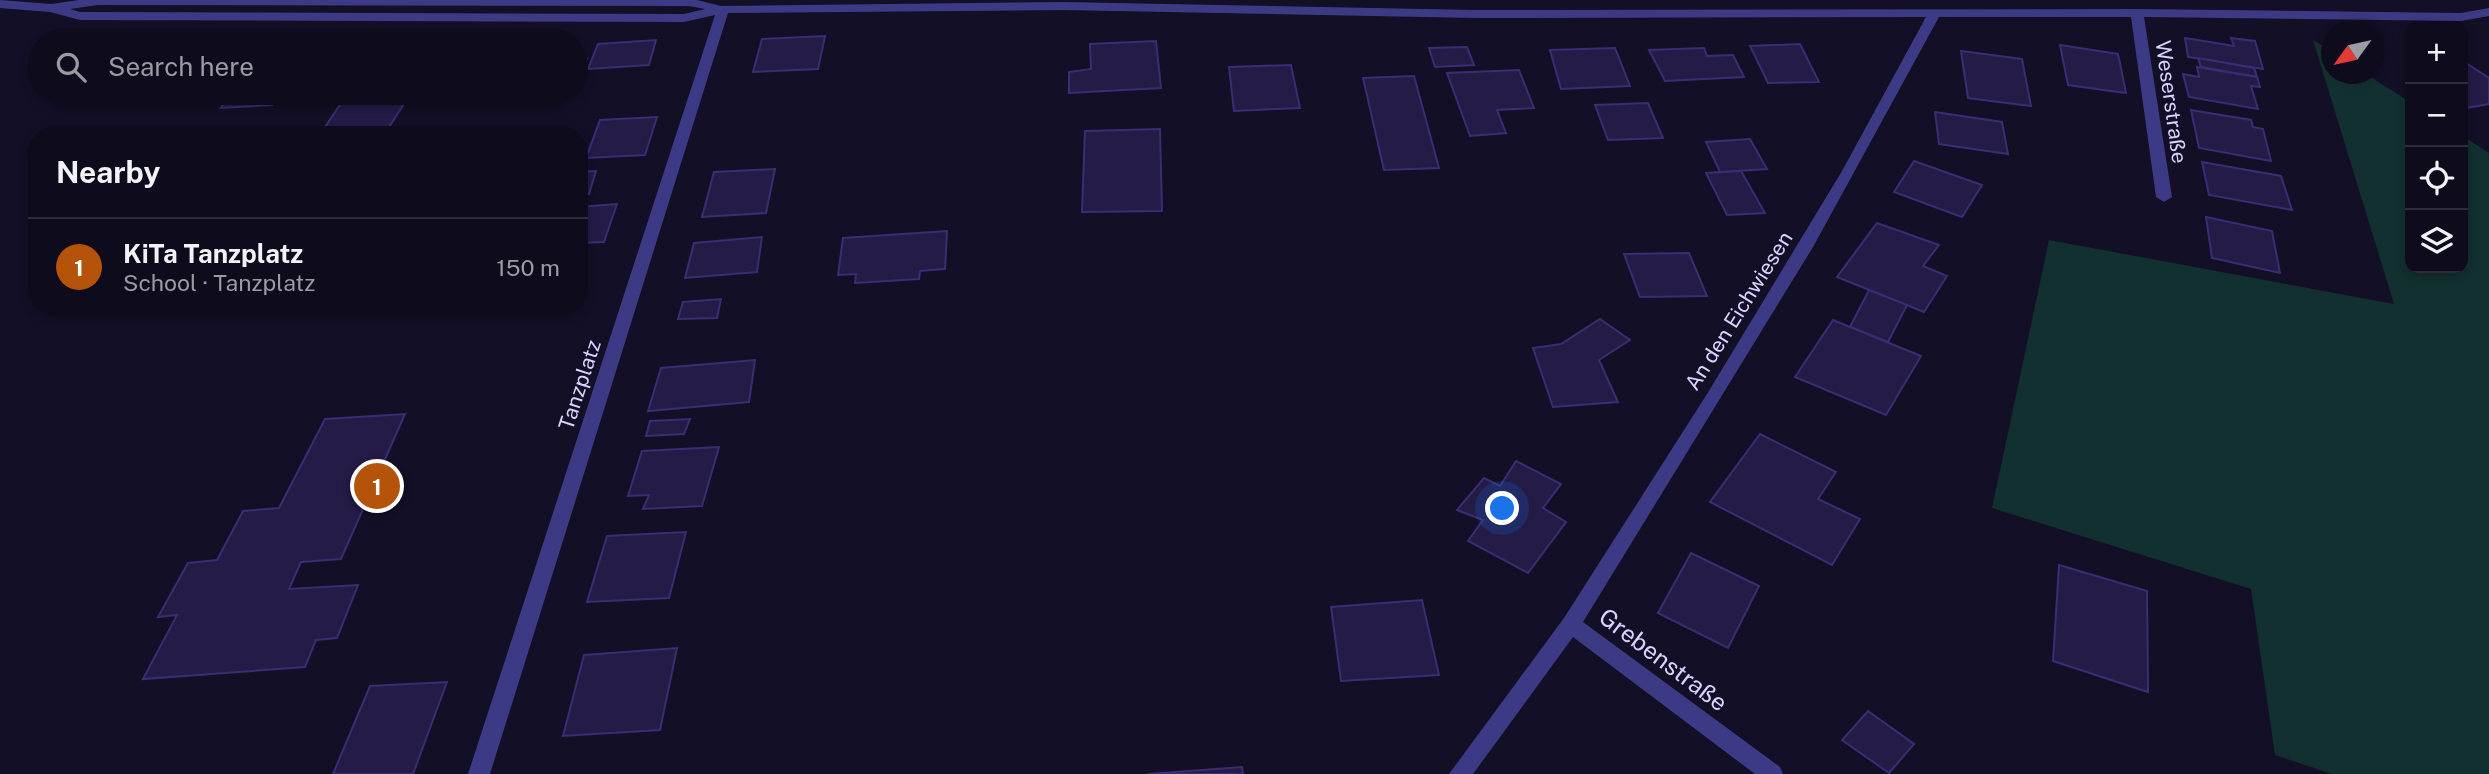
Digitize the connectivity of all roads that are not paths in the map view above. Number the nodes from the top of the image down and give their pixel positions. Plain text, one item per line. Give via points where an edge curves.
1 (1814, 0) edge
2 (2229, 0) edge
3 (0, 4) edge
4 (723, 9) junction
5 (2489, 12) edge
6 (2137, 13) junction
7 (2253, 14) junction
8 (1820, 15) junction
9 (1934, 15) junction
10 (2164, 197) dead end
11 (1571, 624) junction
12 (479, 774) edge
13 (1460, 774) edge
14 (1772, 774) edge

1 - 8 street
2 - 7 street
3 - 4 street, Weserstraße via 51,8 80,16 135,17 684,18
4 - 8 street, Weserstraße via 1160,7
4 - 12 street, Tanzplatz
5 - 7 street, Weserstraße via 2461,17
6 - 7 street, Weserstraße
6 - 9 street, Weserstraße
6 - 10 street, Weserstraße
8 - 9 street, Weserstraße
9 - 11 street, An den Eichwiesen via 1787,279
11 - 13 street, Grebenstraße
11 - 14 street, Grebenstraße

